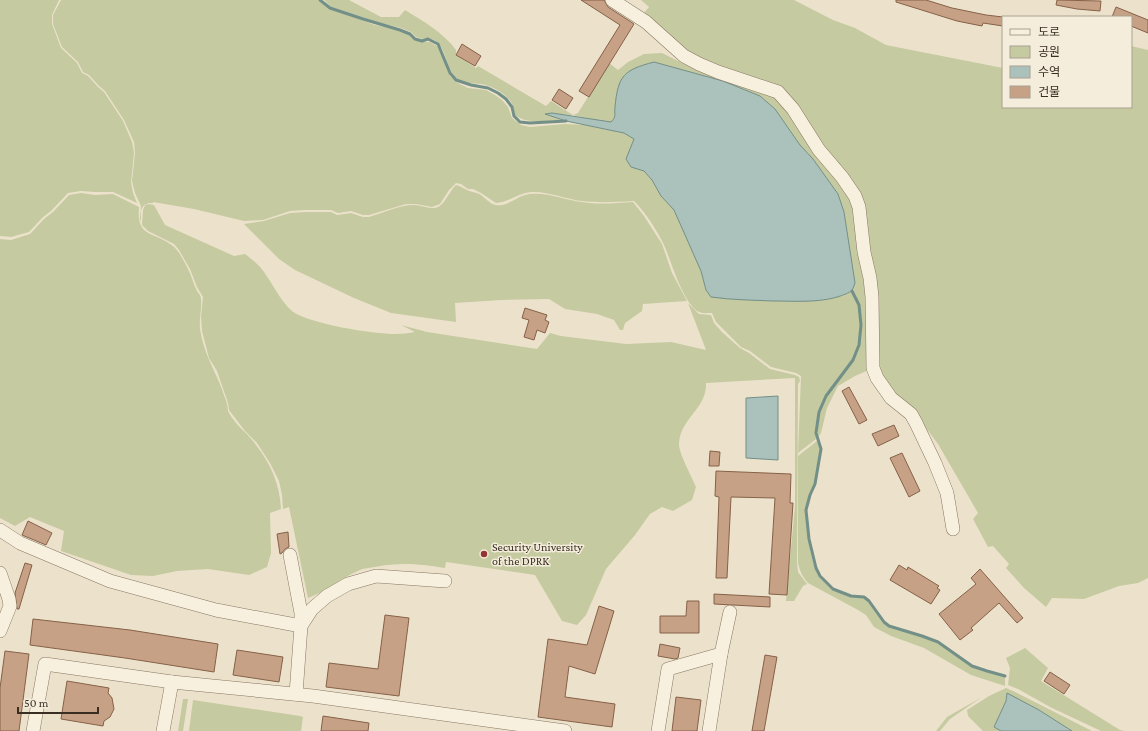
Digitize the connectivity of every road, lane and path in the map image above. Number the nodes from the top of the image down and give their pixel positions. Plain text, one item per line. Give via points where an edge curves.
1 (612, 0) edge
2 (953, 529) dead end
3 (0, 530) edge
4 (290, 555) dead end
5 (0, 573) edge
6 (445, 581) dead end
7 (730, 612) dead end
8 (301, 626) junction
9 (0, 631) edge
10 (721, 654) junction
11 (172, 682) junction
12 (296, 694) junction
13 (33, 731) edge
14 (163, 731) edge
15 (565, 731) edge
16 (568, 731) edge
17 (658, 731) edge
18 (709, 731) edge

1 - 2 street via 646,22 684,56 718,72 778,92 855,196 859,207 872,297 873,368 891,398 911,414 916,423 947,493
3 - 8 street via 20,543 110,582 216,610
4 - 8 street
5 - 9 street via 10,599 10,606
6 - 8 street via 383,575 358,580 327,596 312,609
7 - 10 street
8 - 12 street
10 - 17 street via 668,669
10 - 18 street
11 - 12 street
11 - 13 street via 45,664
11 - 14 street
12 - 15 street
15 - 16 street

